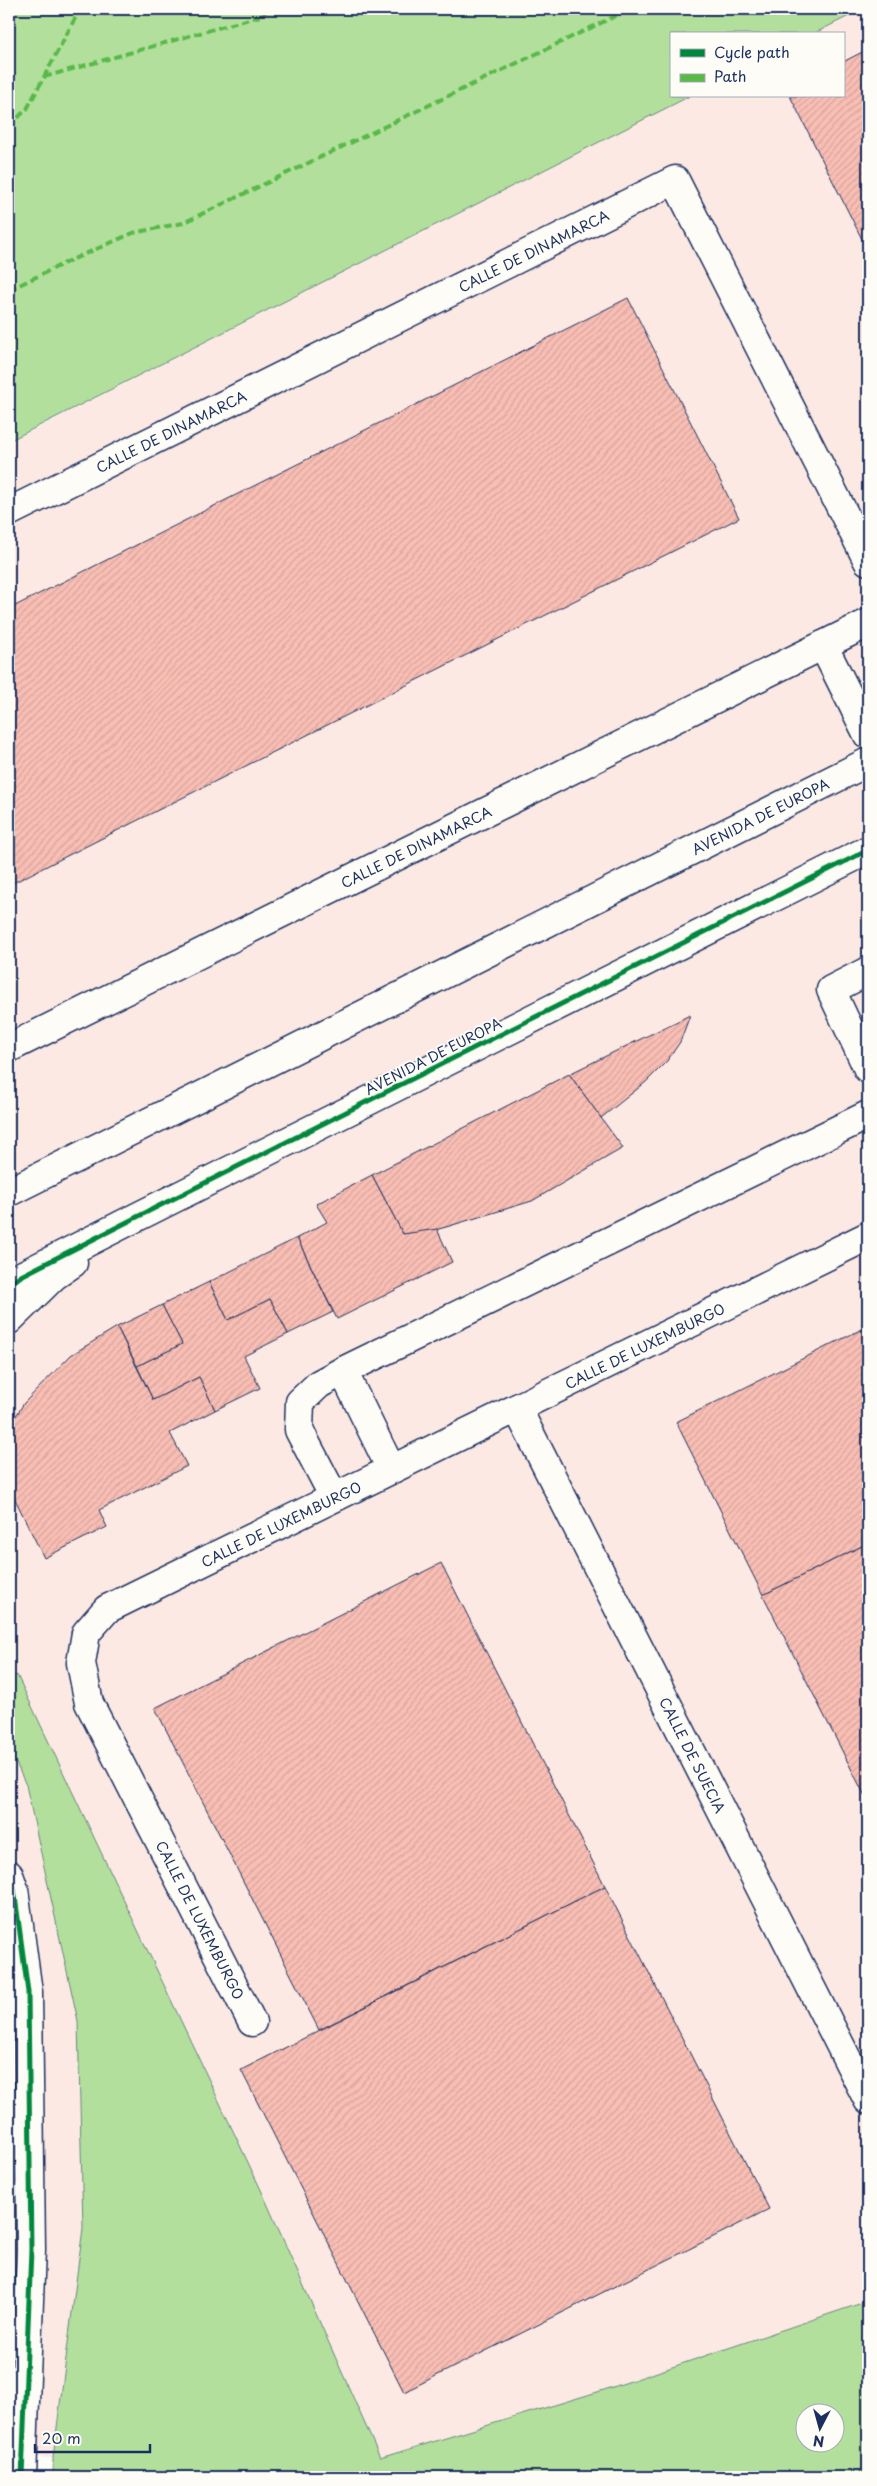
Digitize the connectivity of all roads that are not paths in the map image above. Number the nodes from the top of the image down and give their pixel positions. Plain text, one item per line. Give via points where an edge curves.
1 (9, 512) edge
2 (868, 561) edge
3 (868, 623) edge
4 (823, 645) junction
5 (868, 734) edge
6 (868, 762) edge
7 (868, 850) edge
8 (868, 971) edge
9 (9, 1048) edge
10 (868, 1069) edge
11 (868, 1115) edge
12 (9, 1192) edge
13 (137, 1217) junction
14 (868, 1236) edge
15 (9, 1285) edge
16 (9, 1320) edge
17 (343, 1371) junction
18 (516, 1408) junction
19 (391, 1469) junction
20 (334, 1497) junction
21 (9, 1875) edge
22 (252, 2022) dead end
23 (868, 2100) edge
24 (22, 2477) edge

1 - 2 street, CALLE DE DINAMARCA via 675,180
3 - 4 street, CALLE DE DINAMARCA
4 - 5 street
4 - 9 street, CALLE DE DINAMARCA
6 - 12 street, AVENIDA DE EUROPA
7 - 13 street, AVENIDA DE EUROPA
8 - 10 street via 831,990
11 - 17 street
13 - 15 street, AVENIDA DE EUROPA
13 - 16 street via 54,1276
14 - 18 street, CALLE DE LUXEMBURGO
17 - 19 street
17 - 20 street via 319,1384 300,1402 300,1430
18 - 19 street, CALLE DE LUXEMBURGO
18 - 23 street, CALLE DE SUECIA
19 - 20 street, CALLE DE LUXEMBURGO
20 - 22 street, CALLE DE LUXEMBURGO via 107,1609 86,1633 81,1664 89,1703
21 - 24 street via 14,1889 28,1992 31,2250

